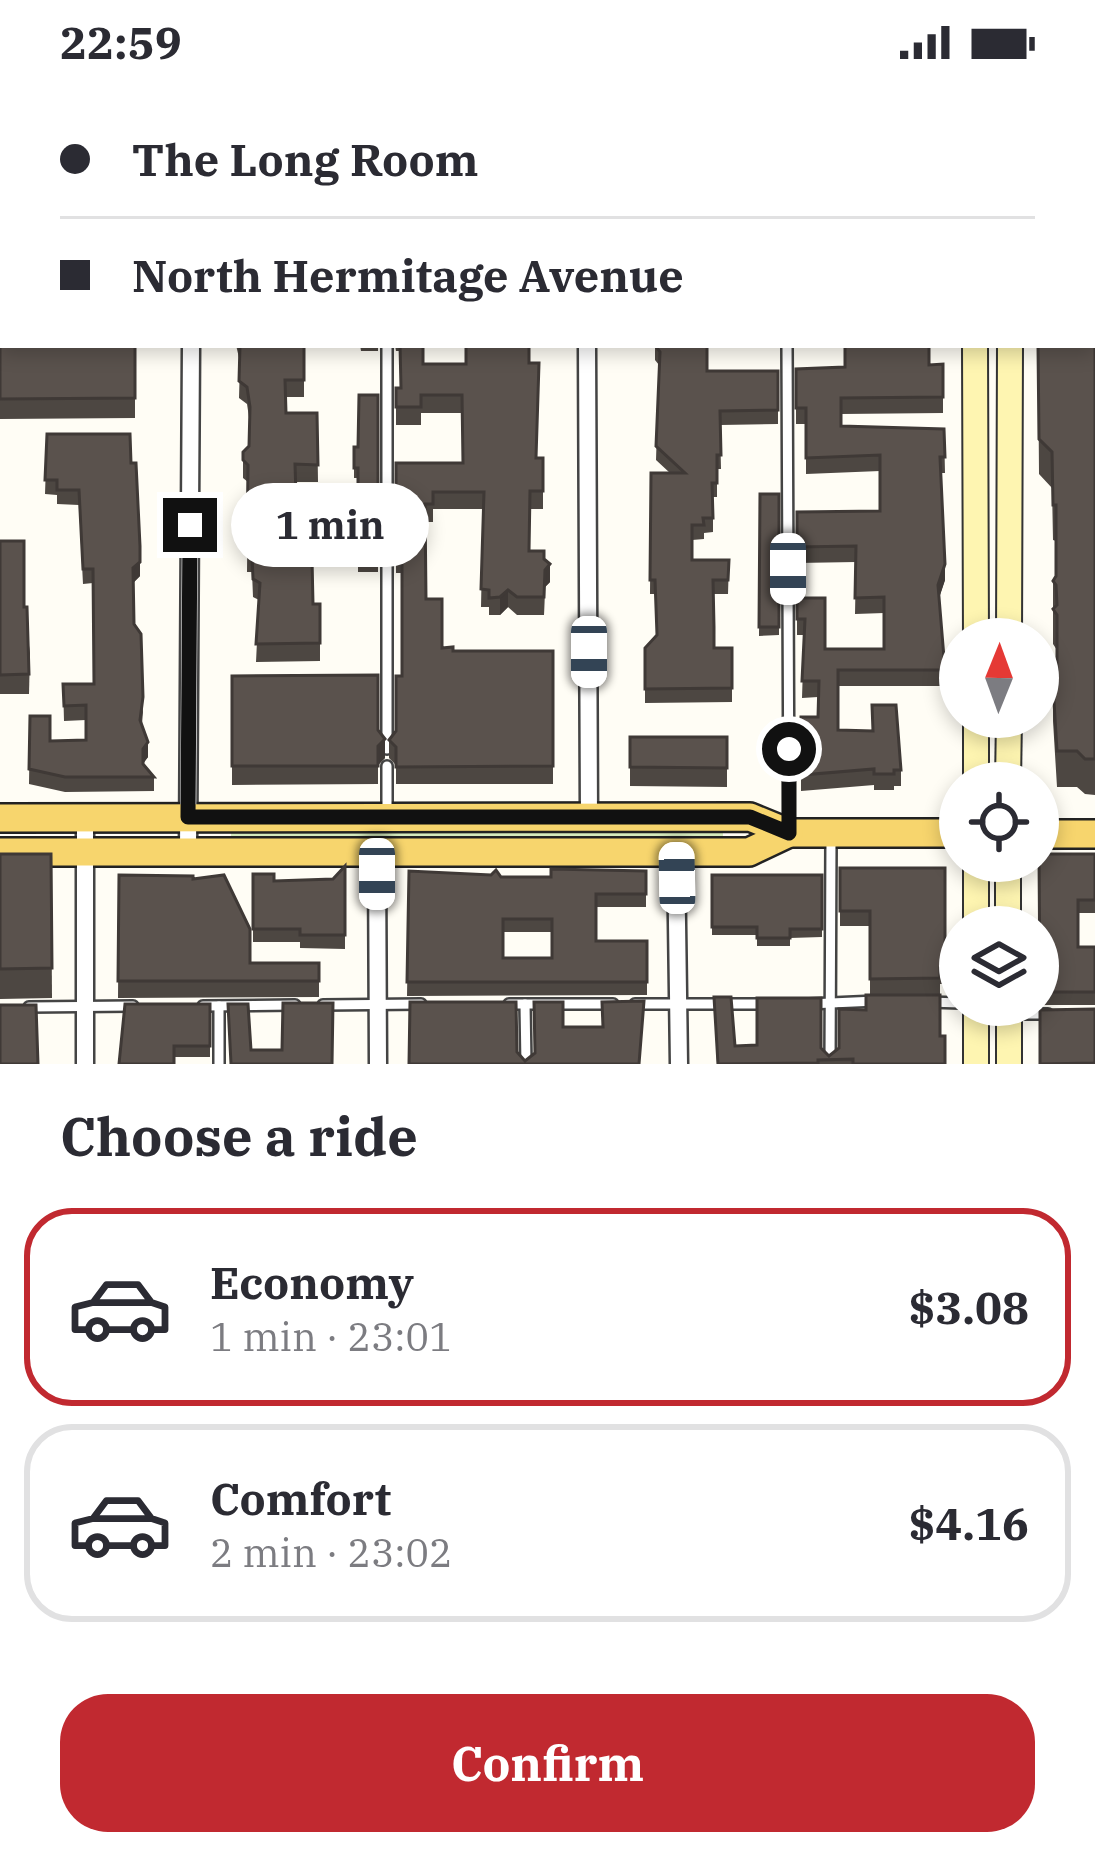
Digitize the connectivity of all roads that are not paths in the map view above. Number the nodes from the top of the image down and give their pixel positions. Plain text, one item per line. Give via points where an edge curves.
1 (191, 348) edge
2 (387, 348) edge
3 (587, 348) edge
4 (788, 348) edge
5 (975, 348) edge
6 (1010, 348) edge
7 (976, 618) edge
8 (1009, 618) edge
9 (387, 749) edge
10 (387, 766) dead end
11 (188, 817) junction
12 (387, 817) junction
13 (589, 817) junction
14 (0, 818) edge
15 (85, 818) junction
16 (789, 833) junction
17 (831, 833) junction
18 (939, 833) edge
19 (1059, 834) edge
20 (1095, 834) edge
21 (188, 850) junction
22 (85, 851) junction
23 (377, 851) junction
24 (0, 852) edge
25 (676, 852) junction
26 (881, 1001) edge
27 (927, 1002) edge
28 (939, 1002) edge
29 (443, 1004) edge
30 (504, 1004) edge
31 (525, 1004) junction
32 (679, 1004) junction
33 (830, 1004) junction
34 (378, 1005) junction
35 (85, 1006) junction
36 (153, 1006) edge
37 (196, 1006) edge
38 (219, 1006) junction
39 (18, 1007) edge
40 (976, 1026) edge
41 (1009, 1026) edge
42 (85, 1064) edge
43 (219, 1064) edge
44 (377, 1064) edge
45 (526, 1064) edge
46 (679, 1064) edge
47 (830, 1064) edge
48 (976, 1064) edge
49 (1009, 1064) edge

1 - 11 street
2 - 9 lane
3 - 13 street
4 - 16 lane
5 - 7 main road
6 - 8 main road
10 - 12 lane
11 - 12 main road
11 - 15 main road
11 - 21 street
12 - 13 main road
13 - 16 main road via 750,817
14 - 15 main road
15 - 22 street
16 - 17 main road
16 - 25 main road via 749,851
17 - 18 main road
17 - 33 lane
19 - 20 main road
21 - 22 main road
21 - 23 main road
22 - 24 main road
22 - 35 street
23 - 25 main road
23 - 34 street
25 - 32 street
26 - 33 lane
27 - 28 lane
29 - 34 lane
30 - 31 lane
31 - 32 lane
31 - 45 lane
32 - 33 lane
32 - 46 street
33 - 47 lane
34 - 38 lane
34 - 44 street
35 - 36 lane
35 - 39 lane
35 - 42 street
37 - 38 lane
38 - 43 lane
40 - 48 main road
41 - 49 main road

